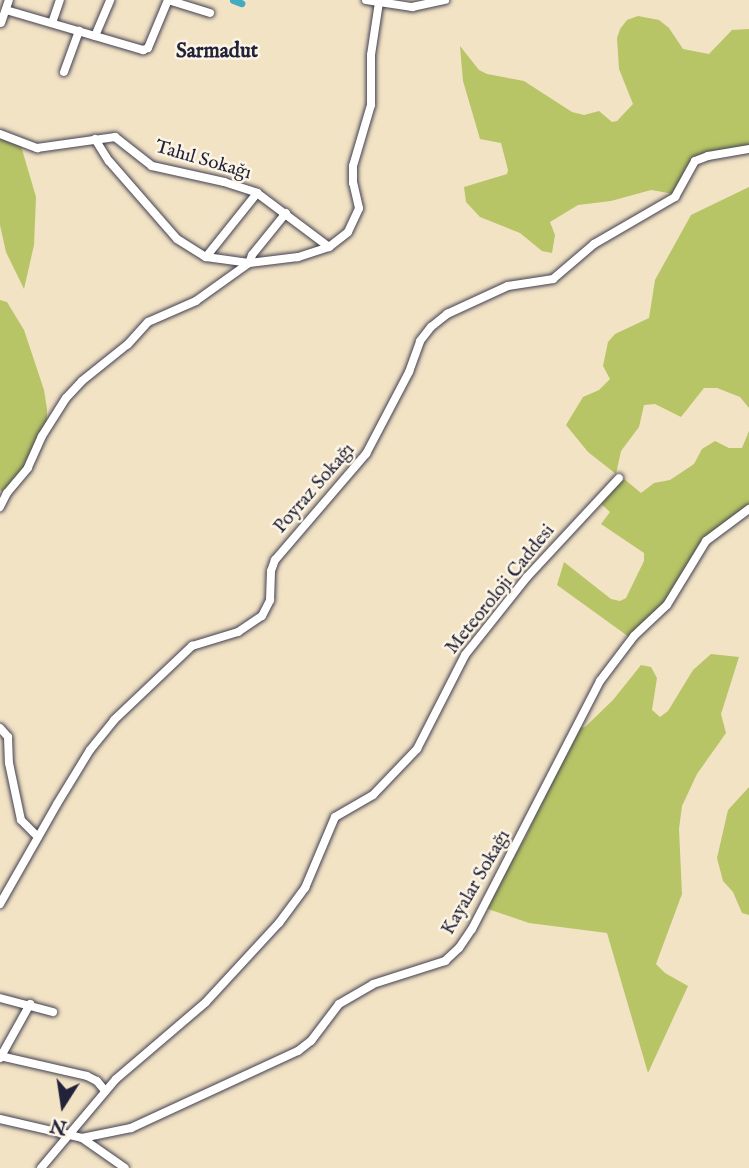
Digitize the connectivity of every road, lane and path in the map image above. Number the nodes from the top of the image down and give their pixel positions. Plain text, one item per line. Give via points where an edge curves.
1 (9, 0) edge
2 (60, 0) edge
3 (110, 0) edge
4 (366, 0) edge
5 (445, 0) edge
6 (379, 2) junction
7 (6, 9) junction
8 (211, 13) dead end
9 (1, 23) edge
10 (52, 23) junction
11 (79, 31) junction
12 (95, 36) junction
13 (64, 72) dead end
14 (0, 134) edge
15 (95, 139) junction
16 (749, 149) edge
17 (257, 194) junction
18 (286, 213) junction
19 (329, 247) junction
20 (206, 257) junction
21 (250, 263) junction
22 (619, 478) dead end
23 (0, 507) edge
24 (749, 509) edge
25 (0, 728) edge
26 (38, 837) junction
27 (0, 881) edge
28 (9, 889) junction
29 (0, 904) edge
30 (0, 998) edge
31 (30, 1004) junction
32 (53, 1012) dead end
33 (0, 1057) edge
34 (105, 1091) junction
35 (0, 1119) edge
36 (70, 1136) junction
37 (82, 1138) junction
38 (43, 1167) edge
39 (125, 1168) edge

1 - 7 street
2 - 10 street
3 - 12 street
4 - 6 street
5 - 6 street via 412,7
6 - 19 street via 371,55 371,105 353,166 359,208 348,232
7 - 9 street
7 - 10 street
8 - 12 street via 168,0 146,50
10 - 11 street
11 - 12 street
11 - 13 street
14 - 15 street, Tahıl Sokağı via 37,148
15 - 17 street, Tahıl Sokağı via 115,137 152,166
15 - 20 street via 177,239
16 - 26 street, Poyraz Sokağı via 695,161 675,197 594,244 553,279 498,290 447,314 431,327 366,454 275,560 270,600 262,615 238,632 192,646 127,706 90,750
17 - 18 street, Tahıl Sokağı
17 - 20 street
18 - 19 street, Tahıl Sokağı
18 - 21 street
19 - 21 street via 298,257
20 - 21 street
21 - 23 street via 196,301 148,322 82,381 59,408 28,468
22 - 34 street, Meteoroloji Caddesi via 527,577 465,655 416,749 373,795 335,817 305,888 279,923 206,1002 131,1063
24 - 37 street, Kayalar Sokağı via 706,541 667,605 634,636 600,681 551,770 530,822 459,948 438,965 384,979 347,999 328,1015 311,1041 290,1056 131,1128
25 - 26 street via 8,737 21,820
26 - 28 street, Poyraz Sokağı
27 - 28 street
28 - 29 street, Poyraz Sokağı
30 - 31 street
31 - 32 street
31 - 33 street
33 - 34 street via 88,1076
34 - 36 street, Meteoroloji Caddesi
35 - 36 street, Kayalar Sokağı
36 - 37 street, Kayalar Sokağı
36 - 38 street, Meteoroloji Caddesi
37 - 39 street

